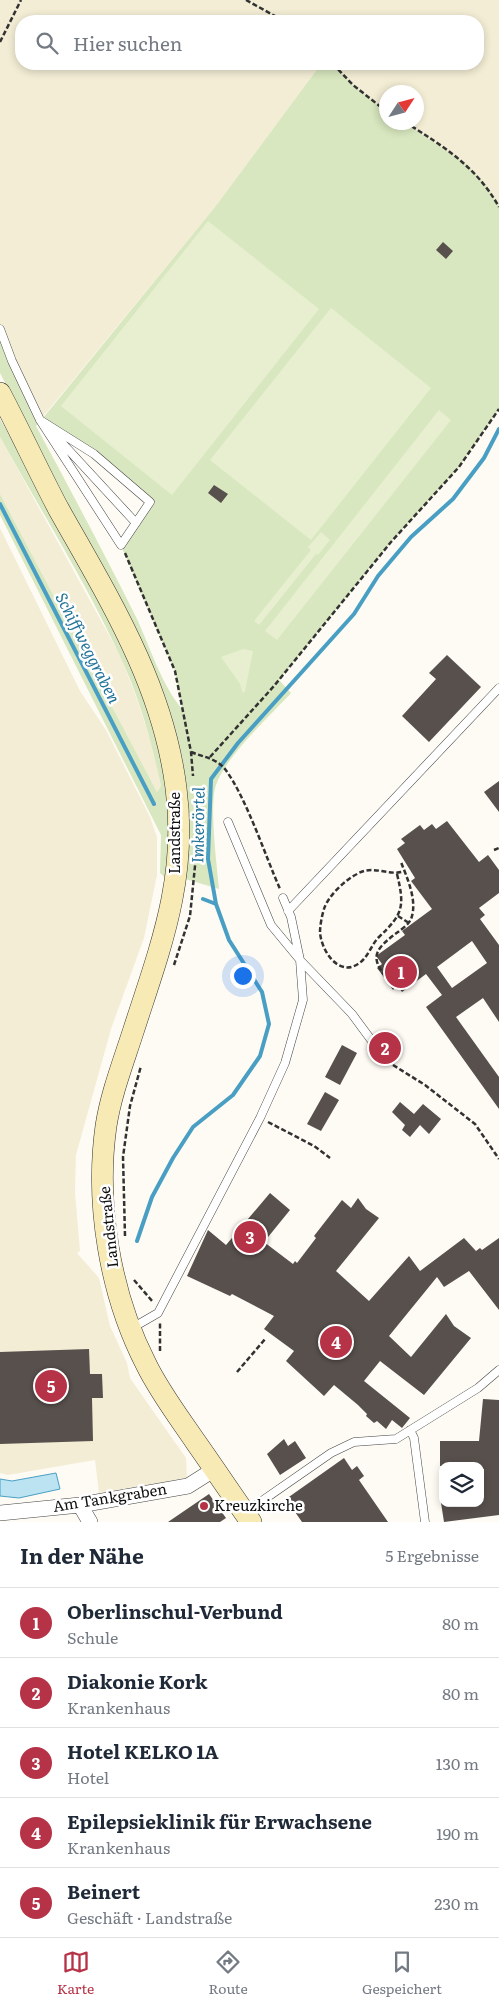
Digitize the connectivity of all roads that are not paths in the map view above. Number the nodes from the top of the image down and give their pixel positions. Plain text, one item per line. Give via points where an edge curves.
1 (0, 329) edge
2 (0, 394) edge
3 (40, 420) junction
4 (136, 523) junction
5 (499, 688) edge
6 (228, 822) dead end
7 (283, 898) road end
8 (288, 911) junction
9 (300, 960) junction
10 (386, 1060) road end
11 (130, 1329) junction
12 (499, 1370) edge
13 (410, 1430) junction
14 (215, 1470) junction
15 (80, 1504) junction
16 (0, 1513) edge
17 (248, 1517) edge
18 (90, 1522) edge
19 (425, 1522) edge

1 - 3 lane
2 - 11 main road, Landstraße via 46,486 136,648 161,717 176,787 178,841 171,907 165,936 122,1063 106,1129 104,1208 115,1280
3 - 4 lane
3 - 4 lane via 94,454 150,502
3 - 4 lane via 121,545
5 - 8 lane
6 - 9 lane via 271,925
7 - 8 lane
8 - 9 lane
9 - 10 lane via 336,995
9 - 11 lane via 303,1000 285,1063 260,1118 158,1316
11 - 14 main road, Landstraße via 147,1368
12 - 13 lane via 478,1388
13 - 17 lane via 396,1439 354,1442 343,1446
13 - 19 lane via 414,1438
14 - 15 street, Am Tankgraben via 188,1486
14 - 17 main road, Landstraße
15 - 16 street, Am Tankgraben
15 - 18 street

